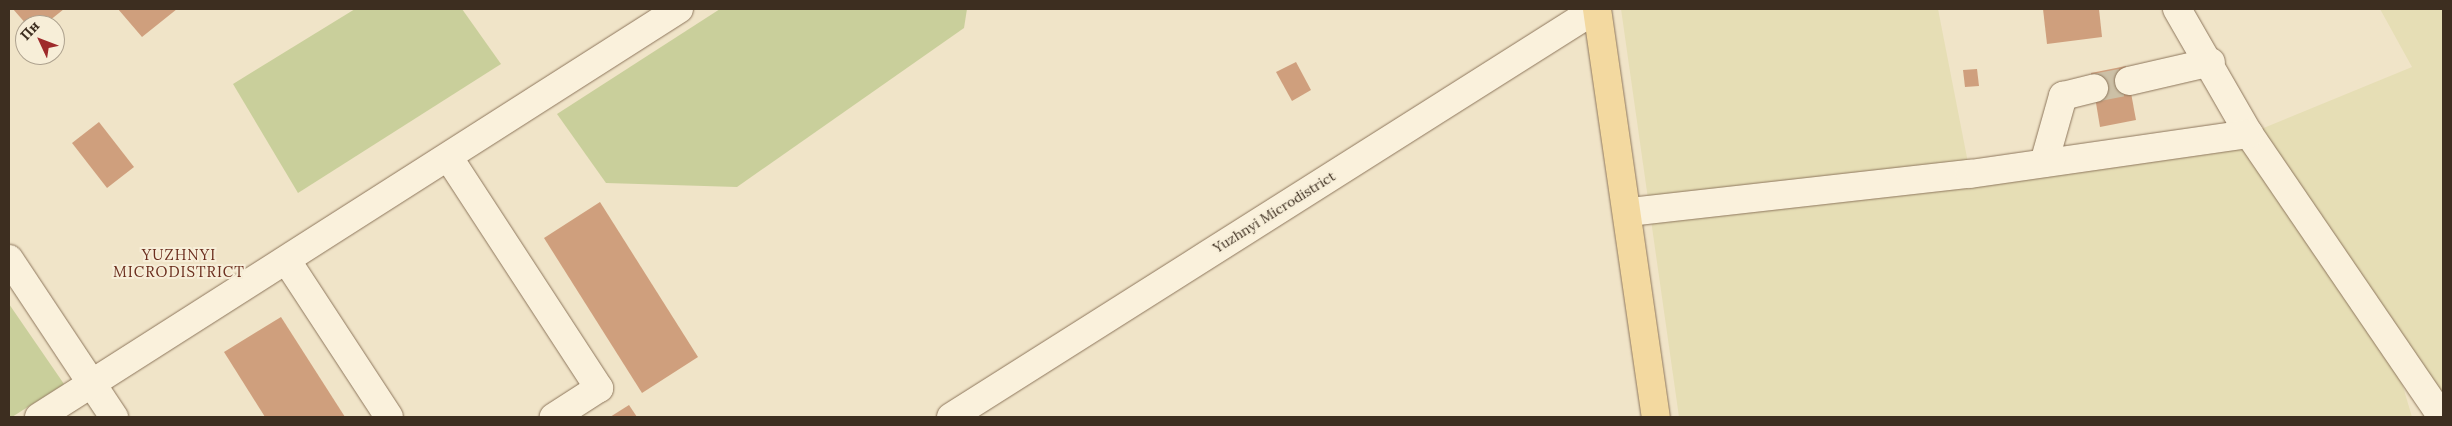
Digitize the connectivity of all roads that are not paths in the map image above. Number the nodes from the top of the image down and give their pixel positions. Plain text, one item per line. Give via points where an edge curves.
1 (679, 9) edge
2 (1597, 9) edge
3 (2177, 9) edge
4 (2211, 62) junction
5 (2129, 81) tunnel mouth
6 (2094, 88) tunnel mouth
7 (2249, 134) junction
8 (448, 158) junction
9 (2044, 163) junction
10 (1629, 212) junction
11 (9, 259) edge
12 (287, 261) junction
13 (92, 384) junction
14 (39, 417) edge
15 (114, 417) edge
16 (389, 417) edge
17 (554, 417) edge
18 (952, 417) edge
19 (1656, 417) edge
20 (2442, 417) edge

1 - 8 street
2 - 10 main road
2 - 18 street, Yuzhnyi Microdistrict
3 - 4 street
4 - 5 street
4 - 7 street
6 - 9 street via 2063,96
7 - 9 street
7 - 20 street
8 - 12 street
8 - 17 street via 599,388
9 - 10 street
10 - 19 main road
11 - 13 street
12 - 13 street
12 - 16 street
13 - 14 street
13 - 15 street

